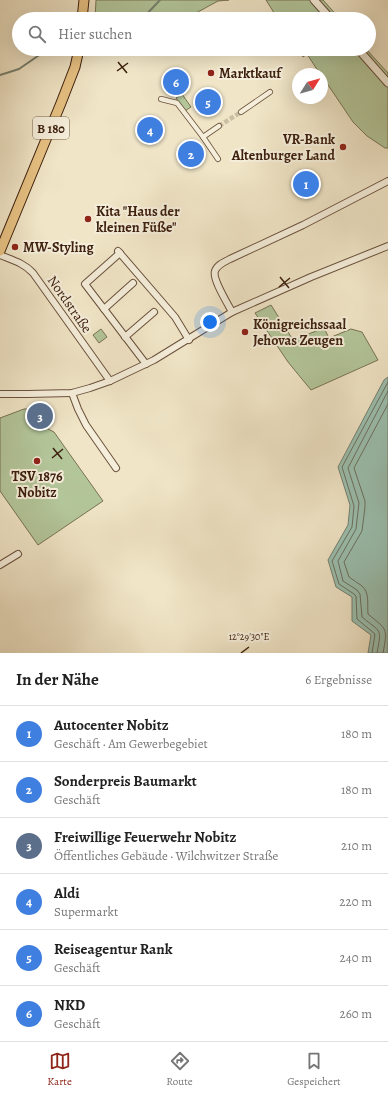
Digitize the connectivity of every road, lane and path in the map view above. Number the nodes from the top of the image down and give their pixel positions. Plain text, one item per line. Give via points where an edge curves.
1 (84, 0) edge
2 (314, 0) edge
3 (83, 12) edge
4 (325, 12) edge
5 (77, 56) edge
6 (364, 56) edge
7 (388, 83) edge
8 (270, 92) dead end
9 (161, 99) dead end
10 (241, 112) tunnel mouth
11 (219, 126) tunnel mouth
12 (203, 137) junction
13 (218, 159) dead end
14 (388, 181) edge
15 (388, 246) edge
16 (0, 251) edge
17 (0, 255) edge
18 (133, 283) dead end
19 (104, 308) junction
20 (154, 312) dead end
21 (232, 312) junction
22 (125, 337) junction
23 (189, 340) junction
24 (146, 364) junction
25 (110, 381) junction
26 (72, 393) junction
27 (0, 394) edge
28 (116, 468) dead end
29 (18, 554) dead end
30 (0, 565) edge

1 - 3 main road
2 - 4 street
5 - 16 main road, B 180 via 61,103
6 - 7 street
8 - 10 street
9 - 12 street via 177,103
11 - 12 street
12 - 13 street
14 - 21 street via 220,264 215,272 215,279
15 - 21 street
17 - 25 street, Nordstraße via 23,265 33,273
18 - 19 street
19 - 22 street
19 - 23 street via 85,284 118,251 175,317
20 - 22 street
21 - 23 street
22 - 24 street
23 - 24 street
24 - 25 street
25 - 26 street
26 - 27 street
26 - 28 street via 86,425
29 - 30 street

